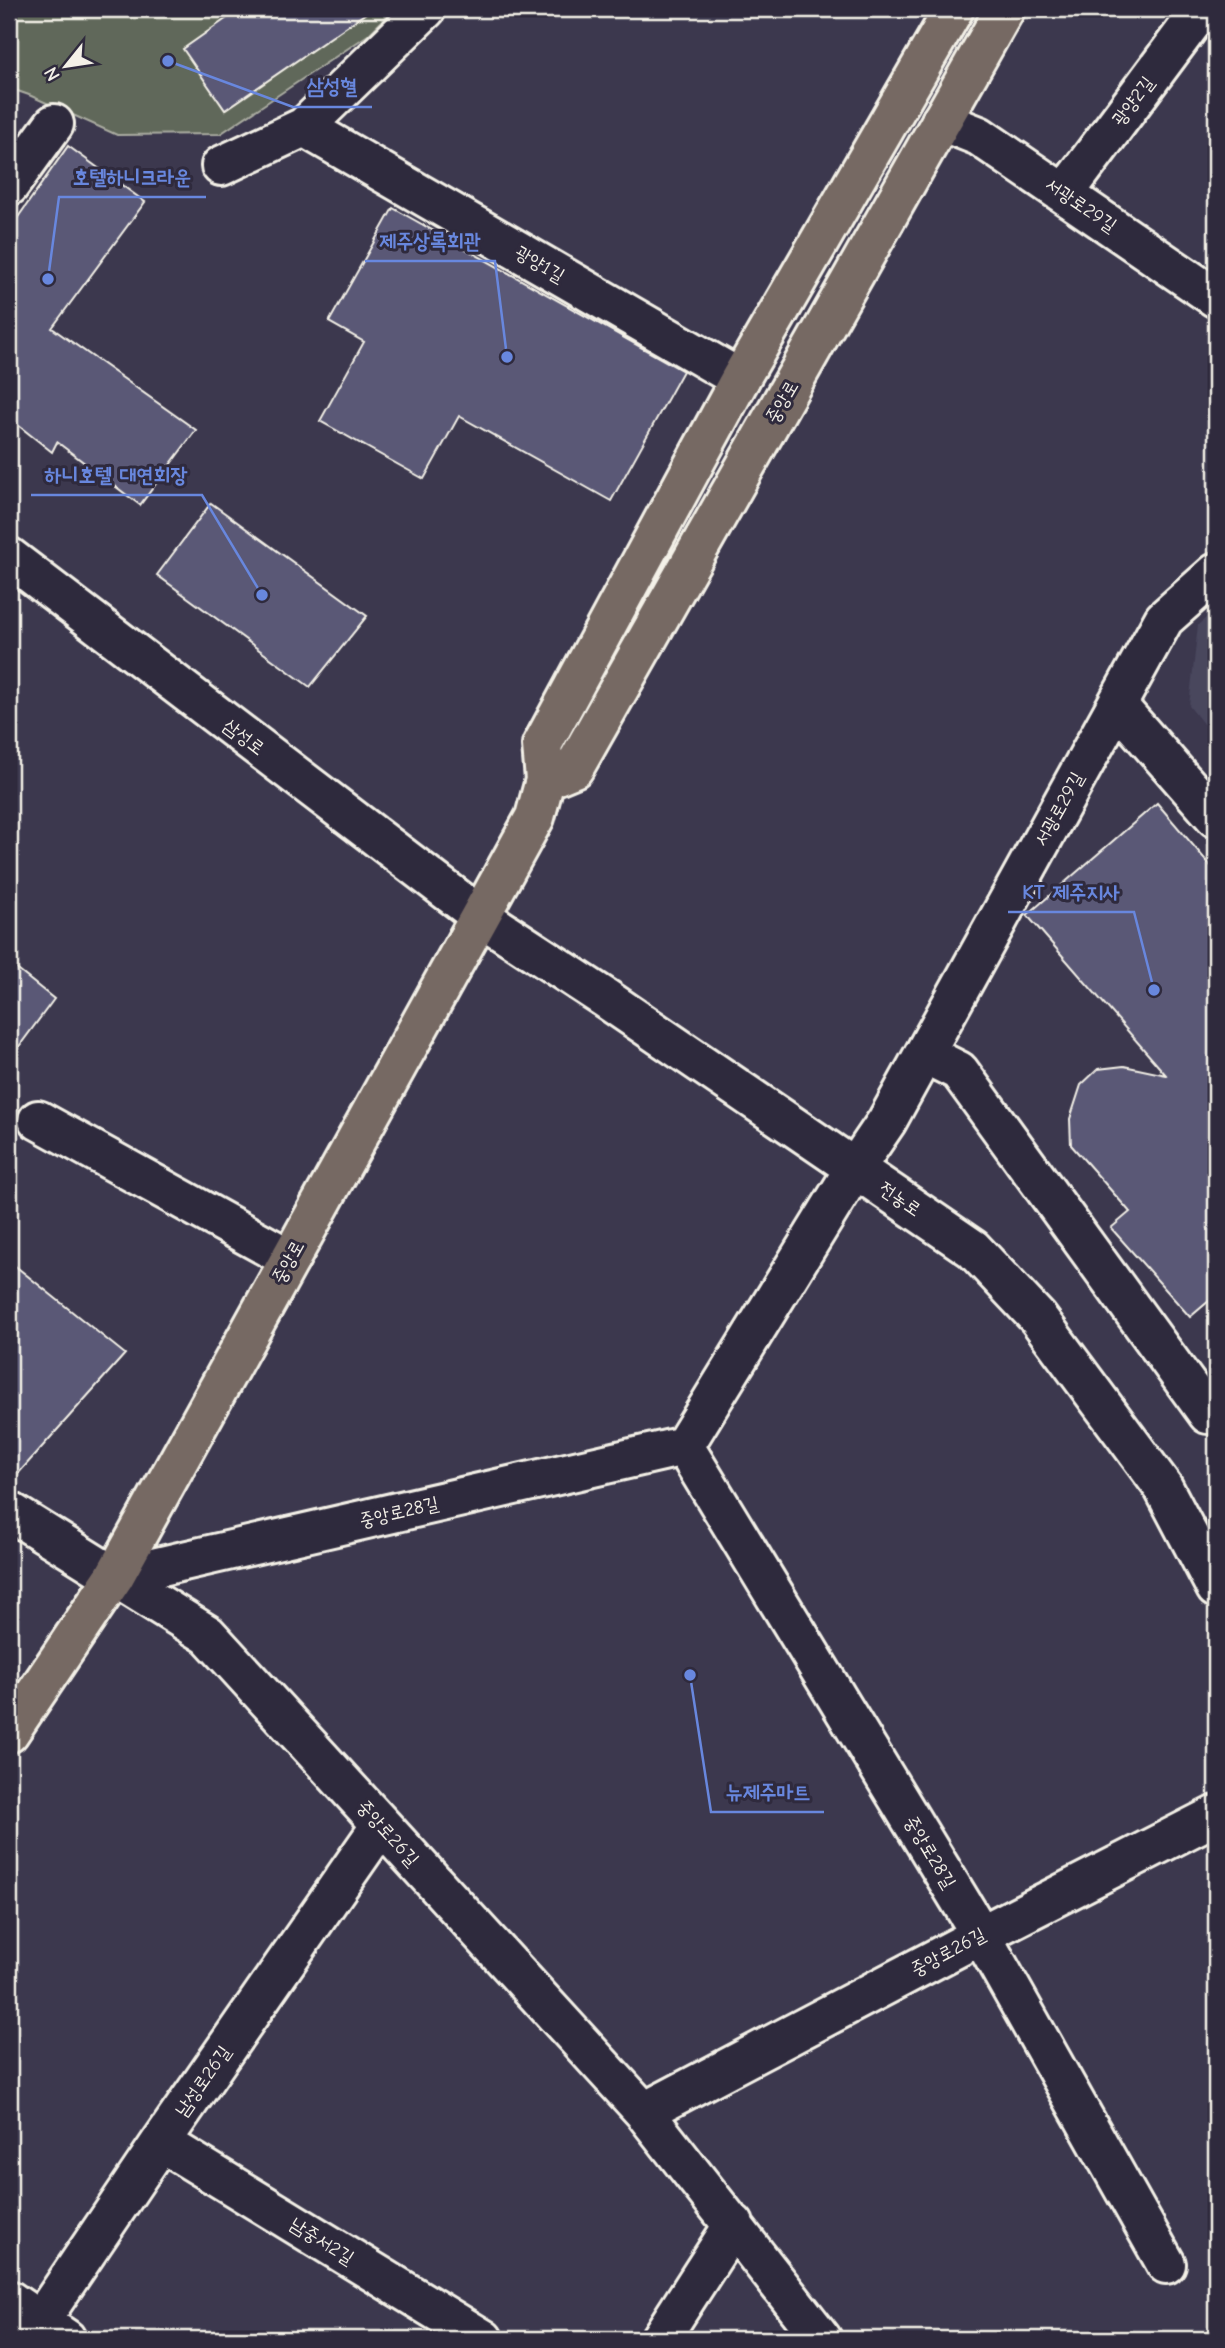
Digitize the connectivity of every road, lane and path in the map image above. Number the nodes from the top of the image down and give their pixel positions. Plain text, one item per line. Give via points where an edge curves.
1 (426, 9) edge
2 (954, 9) edge
3 (1005, 9) edge
4 (1202, 9) edge
5 (941, 121) junction
6 (54, 124) dead end
7 (304, 127) junction
8 (221, 166) dead end
9 (9, 186) edge
10 (1065, 194) junction
11 (1216, 298) edge
12 (740, 379) junction
13 (9, 557) edge
14 (1216, 573) edge
15 (1117, 705) junction
16 (545, 780) junction
17 (1216, 818) edge
18 (480, 916) junction
19 (925, 1054) junction
20 (38, 1120) dead end
21 (855, 1168) junction
22 (290, 1259) junction
23 (1216, 1409) edge
24 (684, 1446) junction
25 (9, 1511) edge
26 (114, 1577) junction
27 (1216, 1588) edge
28 (9, 1732) edge
29 (1216, 1815) edge
30 (381, 1825) junction
31 (981, 1935) junction
32 (644, 2112) junction
33 (161, 2142) junction
34 (734, 2224) junction
35 (1166, 2264) dead end
36 (9, 2300) edge
37 (45, 2333) edge
38 (483, 2339) edge
39 (660, 2339) edge
40 (822, 2339) edge

1 - 7 street
2 - 12 main road, 중앙로
3 - 5 main road, 중앙로
4 - 10 street, 광양2길
5 - 10 street, 서광로29길 via 979,136
5 - 16 main road, 중앙로 via 574,768
6 - 9 street
7 - 8 street
7 - 12 street, 광양1길
10 - 11 street, 서광로29길
12 - 16 main road, 중앙로 via 542,745
13 - 18 street, 삼성로
14 - 15 street, 서광로29길 via 1164,619
15 - 17 street
15 - 19 street, 서광로29길
16 - 18 main road, 중앙로 via 535,817
18 - 21 street, 전농로
18 - 22 main road, 중앙로
19 - 21 street, 서광로29길
19 - 23 street via 959,1071 1208,1414
20 - 22 street
21 - 24 street
21 - 27 street, 전농로 via 973,1249 1038,1318 1163,1487
22 - 26 main road, 중앙로
24 - 26 street, 중앙로28길
24 - 31 street, 중앙로28길
25 - 26 street, 중앙로26길
26 - 28 main road, 중앙로
26 - 30 street, 중앙로26길 via 208,1635
29 - 31 street, 중앙로26길
30 - 32 street, 중앙로26길
30 - 33 street, 남성로26길
31 - 32 street, 중앙로26길
31 - 35 street, 중앙로28길
32 - 34 street, 중앙로26길
33 - 37 street, 남성로26길
33 - 38 street, 남중서2길
34 - 39 street
34 - 40 street, 중앙로26길
36 - 37 street

